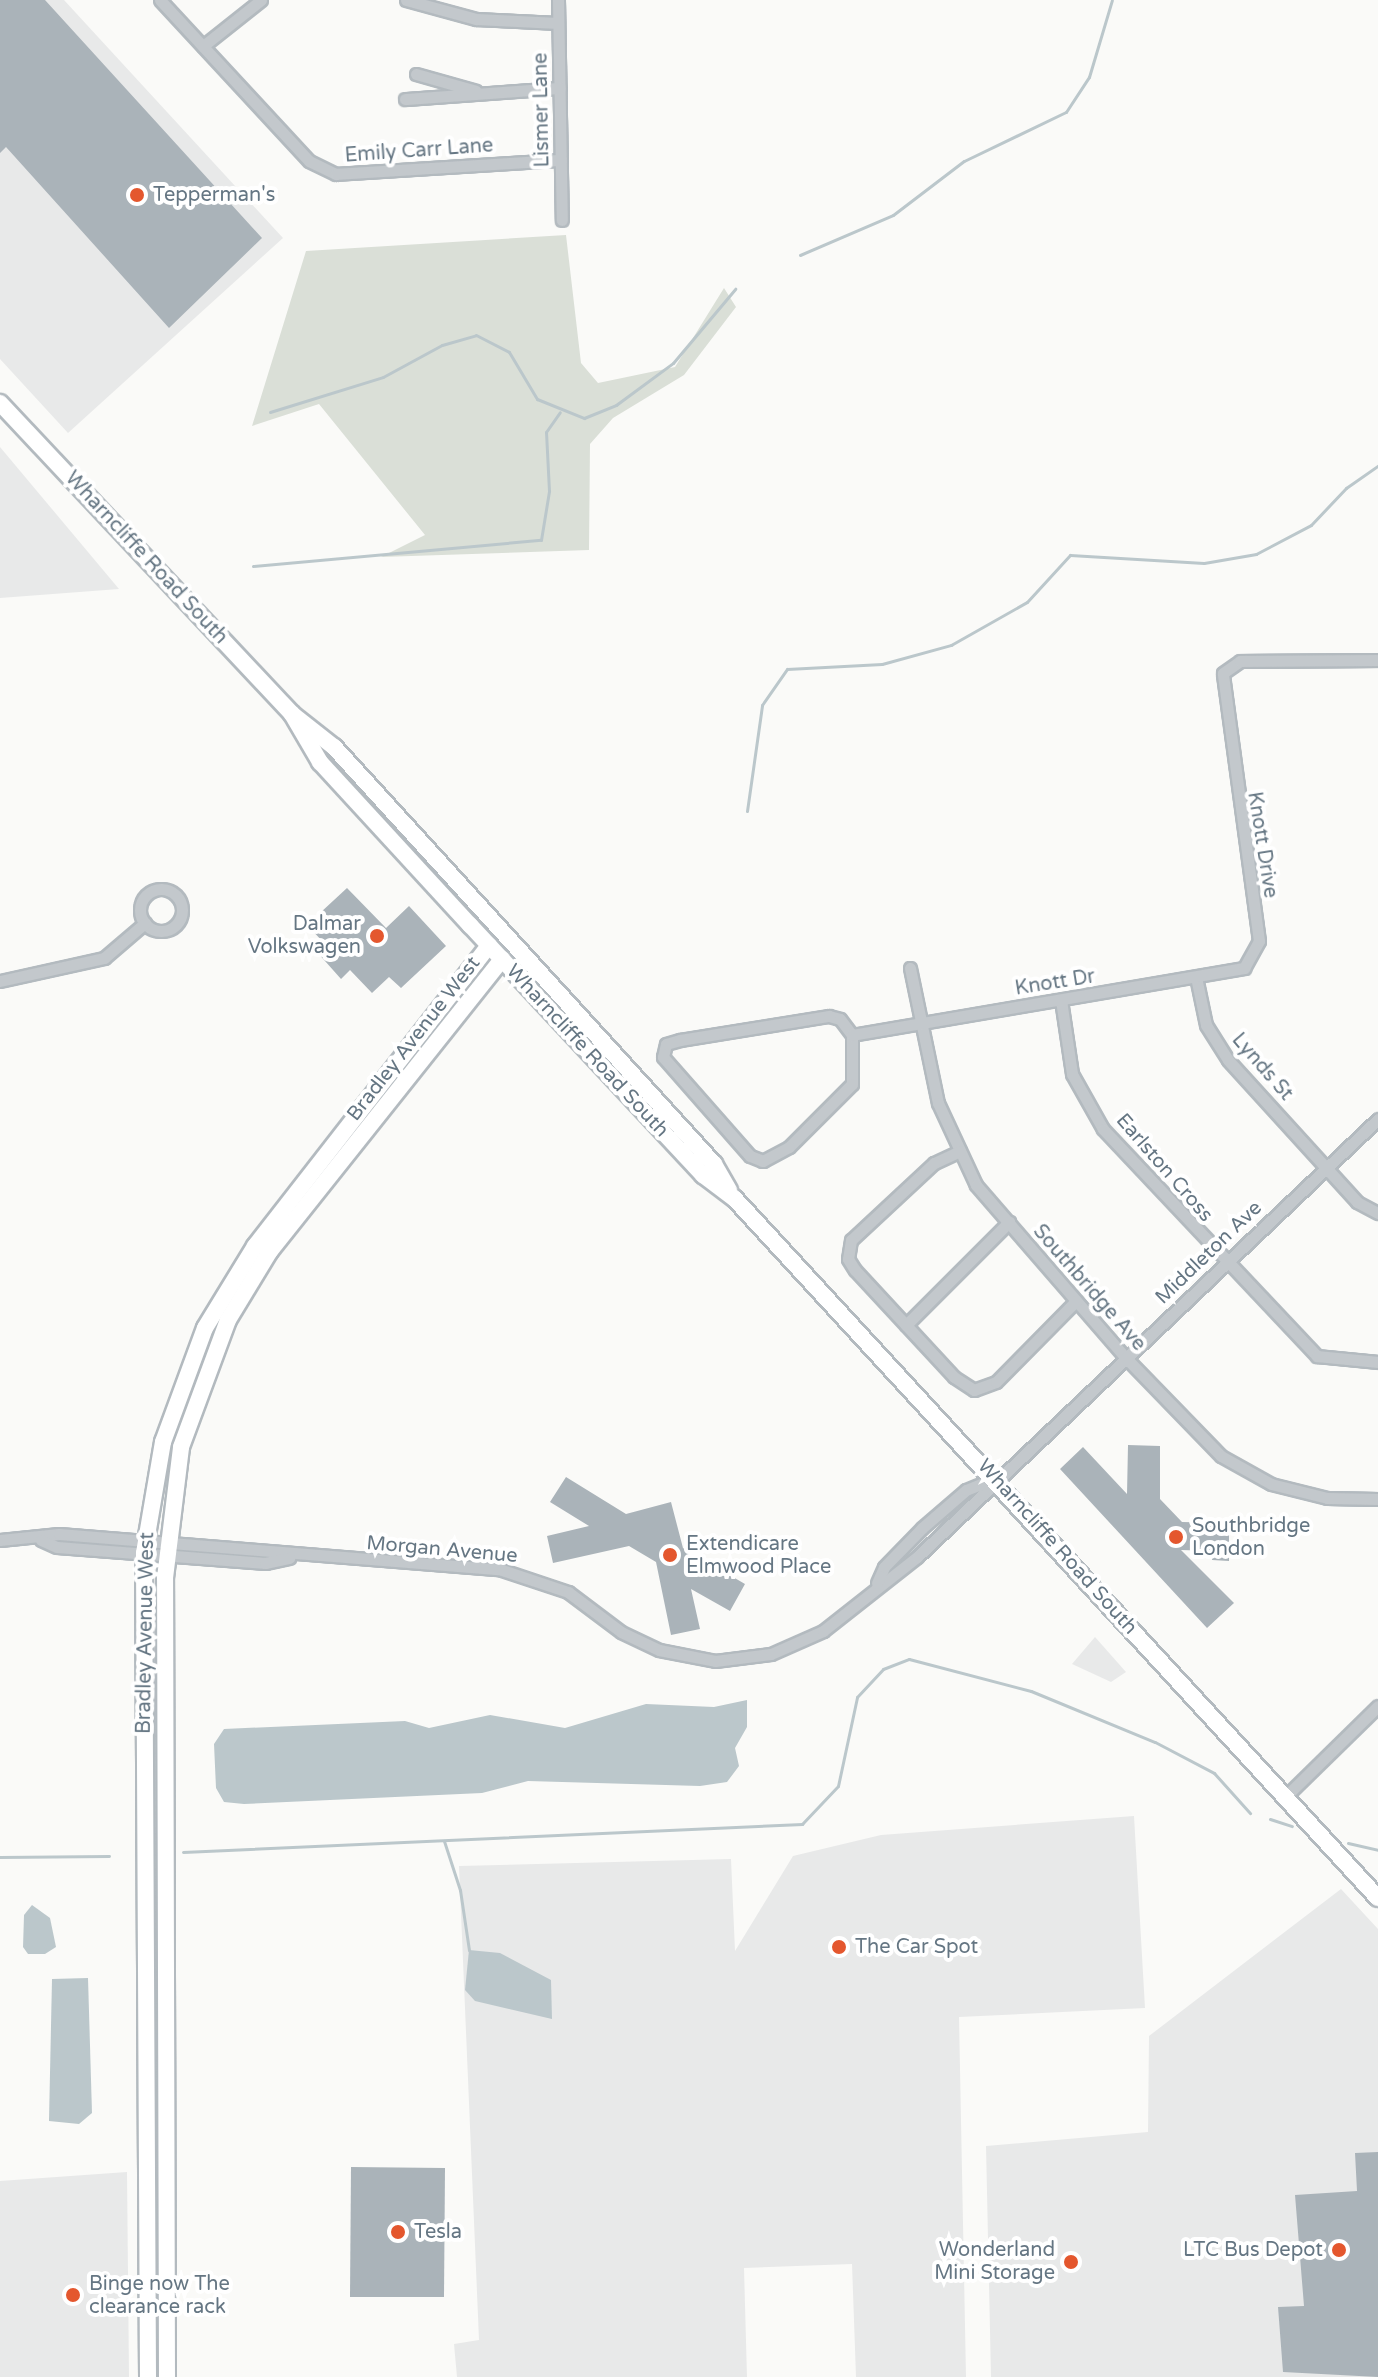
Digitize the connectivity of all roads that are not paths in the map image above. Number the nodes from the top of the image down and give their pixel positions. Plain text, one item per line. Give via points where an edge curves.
1 (160, 0) edge
2 (261, 0) edge
3 (406, 0) edge
4 (558, 0) edge
5 (558, 23) junction
6 (203, 46) junction
7 (416, 74) dead end
8 (560, 88) junction
9 (485, 93) junction
10 (405, 99) dead end
11 (561, 160) junction
12 (562, 220) dead end
13 (0, 403) edge
14 (1378, 660) edge
15 (292, 714) junction
16 (145, 923) dead end
17 (489, 945) junction
18 (502, 959) junction
19 (910, 968) dead end
20 (1196, 977) junction
21 (0, 981) edge
22 (1061, 1000) junction
23 (920, 1023) junction
24 (852, 1035) junction
25 (1378, 1119) edge
26 (960, 1151) junction
27 (1327, 1165) junction
28 (734, 1198) junction
29 (1378, 1213) edge
30 (1009, 1222) junction
31 (1223, 1262) junction
32 (1076, 1301) junction
33 (906, 1325) junction
34 (1126, 1358) junction
35 (1378, 1362) edge
36 (995, 1478) junction
37 (1378, 1499) edge
38 (0, 1540) edge
39 (144, 1547) junction
40 (166, 1548) junction
41 (877, 1583) junction
42 (1378, 1706) edge
43 (1285, 1797) junction
44 (1378, 1898) edge
45 (148, 2377) edge
46 (167, 2377) edge

1 - 6 street, Emily Carr Lane
2 - 6 street
3 - 5 street via 476,19
4 - 5 street, Lismer Lane
5 - 8 street, Lismer Lane
6 - 11 street, Emily Carr Lane via 309,161 336,174
7 - 9 street
8 - 9 street
8 - 11 street, Lismer Lane
9 - 10 street
11 - 12 street, Lismer Lane
13 - 15 main road, Wharncliffe Road South
14 - 20 street, Knott Drive via 1240,661 1223,673 1258,952 1244,968
15 - 17 main road, Wharncliffe Road South via 320,762
15 - 28 main road, Wharncliffe Road South via 334,747 509,937 714,1164
16 - 21 street via 104,958
17 - 18 main road, Wharncliffe Road South
17 - 39 main road, Bradley Avenue West via 255,1246 205,1328 163,1442
18 - 28 main road, Wharncliffe Road South via 703,1175
18 - 40 main road, Bradley Avenue West via 270,1251 228,1320 181,1447
19 - 23 street, Southbridge Ave
20 - 22 street, Knott Dr
20 - 27 street, Lynds St via 1206,1025 1228,1060
22 - 23 street, Knott Dr
22 - 31 street, Earlston Cross via 1072,1074 1103,1129
23 - 24 street, Knott Dr
23 - 26 street, Southbridge Ave via 938,1103
24 - 24 street via 840,1019 829,1016 680,1040 666,1044 663,1057 750,1156 763,1161 789,1147 852,1084
25 - 27 street, Middleton Ave
26 - 30 street, Southbridge Ave via 976,1185
26 - 33 street via 927,1168 847,1250 855,1270
27 - 29 street, Lynds St via 1357,1202
27 - 31 street, Middleton Ave
28 - 36 main road, Wharncliffe Road South
30 - 32 street, Southbridge Ave
30 - 33 street
31 - 34 street, Middleton Ave
31 - 35 street, Earlston Cross via 1317,1356
32 - 33 street via 983,1389 963,1386
32 - 34 street, Southbridge Ave
34 - 36 street, Middleton Ave
34 - 37 street, Southbridge Ave via 1221,1456 1271,1484 1327,1498
36 - 41 street, Morgan Avenue via 917,1557
36 - 41 street, Morgan Avenue via 966,1490 922,1528 884,1567
36 - 43 main road, Wharncliffe Road South
38 - 39 street, Morgan Avenue via 41,1540 59,1534
39 - 40 street, Morgan Avenue
39 - 45 main road, Bradley Avenue West
40 - 41 street, Morgan Avenue via 265,1563 293,1557 525,1574 568,1592 646,1645 715,1661 758,1658 798,1645 835,1623
40 - 46 main road, Bradley Avenue West
42 - 43 street
43 - 44 main road, Wharncliffe Road South

